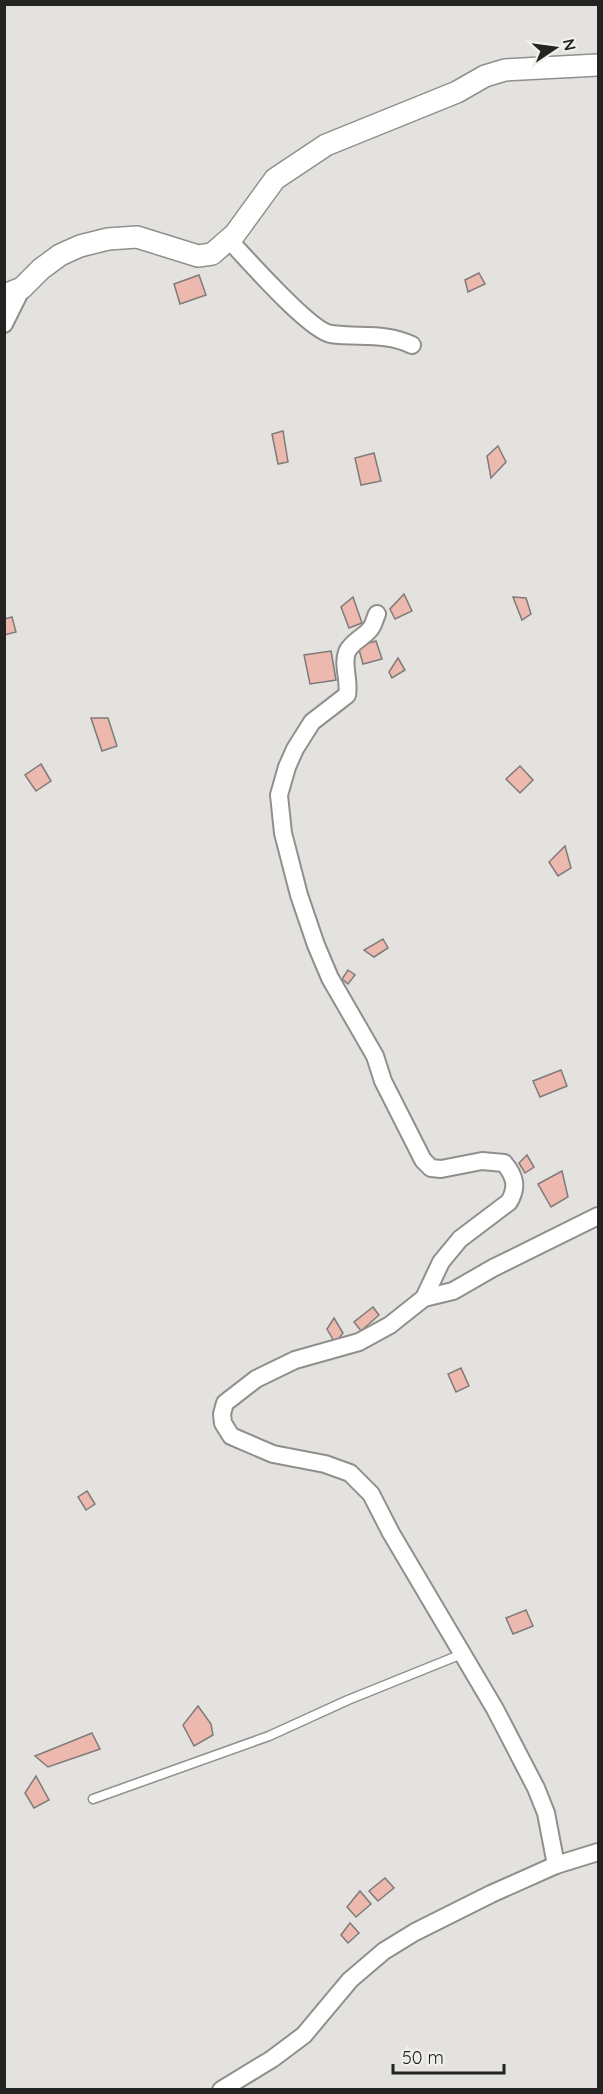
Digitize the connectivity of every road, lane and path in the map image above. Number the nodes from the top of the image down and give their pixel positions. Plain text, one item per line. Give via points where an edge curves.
1 (598, 65) edge
2 (230, 241) junction
3 (13, 291) edge
4 (4, 324) edge
5 (412, 345) dead end
6 (377, 614) dead end
7 (598, 1216) edge
8 (424, 1298) junction
9 (462, 1654) junction
10 (93, 1799) dead end
11 (598, 1852) edge
12 (556, 1865) junction
13 (221, 2090) edge

1 - 2 street via 505,70 326,145 275,179
2 - 3 street via 212,254 198,256 137,237 108,238 60,255
2 - 5 street via 315,328 328,334 381,335
3 - 4 street
6 - 8 street via 371,628 346,653 347,695 312,722 295,749 279,803 283,833 316,945 330,978 375,1056 383,1081 423,1160 431,1168 441,1169 482,1161 504,1163 516,1184 509,1202 459,1239 441,1262
7 - 8 street via 453,1291
8 - 9 street via 390,1325 359,1342 295,1360 256,1380 225,1403 222,1414 231,1436 273,1454 350,1473 371,1494
9 - 10 lane via 269,1736
9 - 12 street via 536,1788 546,1814
11 - 12 street
12 - 13 street via 415,1932 384,1951 350,1980 304,2035 272,2060

